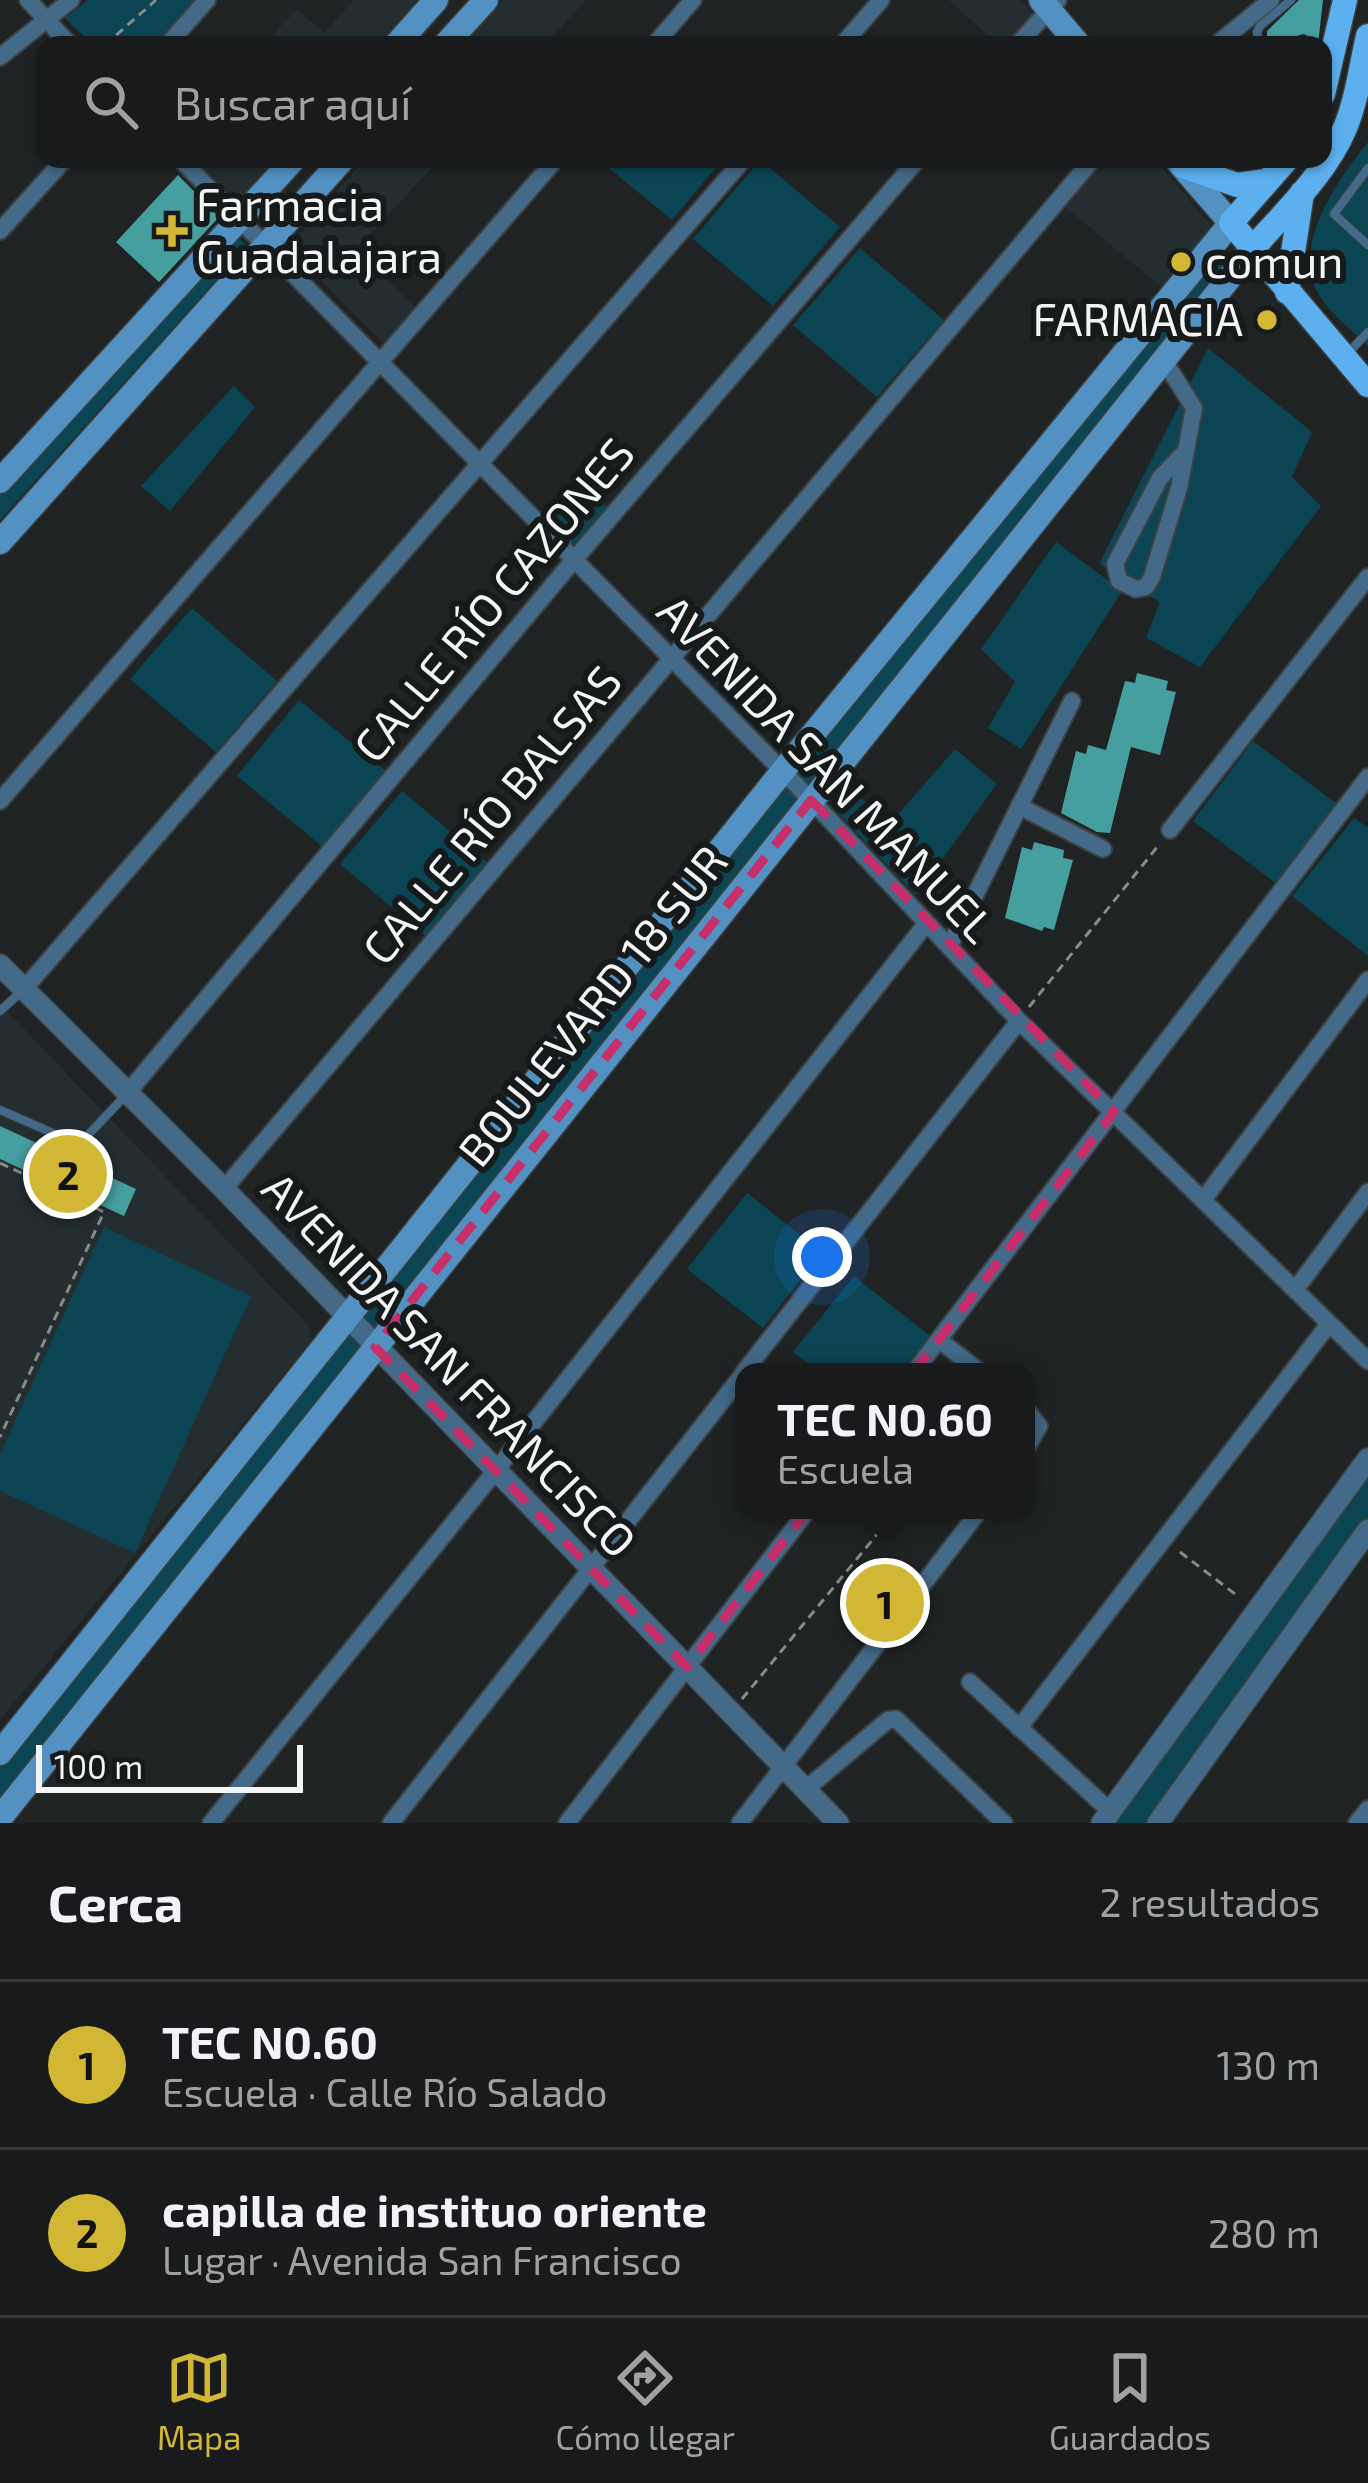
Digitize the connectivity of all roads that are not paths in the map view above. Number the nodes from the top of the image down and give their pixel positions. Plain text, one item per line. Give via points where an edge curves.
1 (28, 0) edge
2 (70, 0) edge
3 (208, 0) edge
4 (436, 0) edge
5 (486, 0) edge
6 (693, 0) edge
7 (880, 0) edge
8 (1271, 0) edge
9 (1291, 0) edge
10 (1345, 0) edge
11 (1049, 3) edge
12 (44, 19) junction
13 (61, 36) edge
14 (175, 36) edge
15 (404, 36) edge
16 (454, 36) edge
17 (662, 36) edge
18 (850, 36) edge
19 (1024, 36) edge
20 (1073, 36) edge
21 (1227, 36) edge
22 (1258, 36) edge
23 (1368, 36) edge
24 (1332, 56) edge
25 (0, 57) edge
26 (1365, 64) edge
27 (1359, 107) edge
28 (1332, 150) edge
29 (57, 168) edge
30 (188, 168) edge
31 (286, 168) edge
32 (335, 168) edge
33 (548, 168) edge
34 (736, 168) edge
35 (911, 168) edge
36 (1085, 168) edge
37 (1183, 168) edge
38 (1192, 168) edge
39 (1279, 168) edge
40 (1320, 168) edge
41 (1368, 168) edge
42 (1266, 182) junction
43 (1302, 193) junction
44 (240, 220) junction
45 (1231, 223) junction
46 (0, 231) edge
47 (1368, 245) edge
48 (265, 246) junction
49 (1254, 247) junction
50 (1287, 292) junction
51 (1368, 332) edge
52 (1163, 359) junction
53 (379, 364) junction
54 (1361, 370) edge
55 (1184, 454) junction
56 (480, 465) junction
57 (0, 481) edge
58 (971, 541) junction
59 (0, 542) edge
60 (573, 561) junction
61 (1000, 564) junction
62 (1368, 578) edge
63 (901, 630) junction
64 (930, 654) junction
65 (670, 659) junction
66 (845, 697) junction
67 (1072, 701) dead end
68 (877, 721) junction
69 (782, 772) junction
70 (1368, 777) edge
71 (811, 800) junction
72 (0, 802) edge
73 (1019, 806) junction
74 (1170, 830) road end
75 (1103, 849) dead end
76 (926, 923) junction
77 (949, 947) junction
78 (0, 965) edge
79 (1368, 980) edge
80 (24, 989) junction
81 (0, 1011) edge
82 (1019, 1021) junction
83 (129, 1091) junction
84 (0, 1110) edge
85 (1114, 1112) junction
86 (224, 1189) junction
87 (1368, 1192) edge
88 (1203, 1200) junction
89 (1295, 1290) junction
90 (349, 1320) junction
91 (1329, 1324) junction
92 (939, 1340) junction
93 (375, 1347) junction
94 (1368, 1361) edge
95 (751, 1363) edge
96 (921, 1363) edge
97 (968, 1363) edge
98 (735, 1384) edge
99 (1368, 1459) edge
100 (497, 1469) junction
101 (801, 1519) edge
102 (973, 1519) edge
103 (1368, 1530) edge
104 (591, 1568) junction
105 (687, 1667) junction
106 (970, 1682) dead end
107 (1019, 1728) junction
108 (0, 1754) edge
109 (784, 1767) junction
110 (806, 1789) junction
111 (1368, 1809) edge
112 (0, 1818) edge
113 (1106, 1818) edge
114 (211, 1823) edge
115 (391, 1823) edge
116 (567, 1823) edge
117 (740, 1823) edge
118 (838, 1823) edge
119 (1004, 1823) edge
120 (1158, 1823) edge
121 (1358, 1823) edge

1 - 12 street
2 - 12 street
3 - 14 street
4 - 15 main road
5 - 16 main road
6 - 17 street
7 - 18 street
8 - 21 street
9 - 22 lane
10 - 24 main road
11 - 19 street
11 - 20 main road
12 - 13 street
12 - 25 street
23 - 26 main road
26 - 27 main road
27 - 28 main road
29 - 46 street
30 - 44 street, AVENIDA SAN MANUEL
31 - 44 main road
32 - 48 main road
33 - 53 street
34 - 56 street
35 - 60 street, CALLE RÍO CAZONES
36 - 65 street, CALLE RÍO BALSAS
37 - 45 main road
38 - 42 main road via 1237,185
39 - 42 main road
40 - 43 main road
41 - 47 lane via 1334,214
42 - 45 main road
43 - 49 main road
43 - 50 main road
44 - 48 street, AVENIDA SAN MANUEL
44 - 57 main road
45 - 49 main road
45 - 58 main road, BOULEVARD 18 SUR
48 - 53 street, AVENIDA SAN MANUEL
48 - 59 main road
49 - 50 main road
49 - 52 main road, BOULEVARD 18 SUR
50 - 54 main road
51 - 54 lane
52 - 55 street via 1193,400
52 - 61 main road, BOULEVARD 18 SUR
53 - 56 street, AVENIDA SAN MANUEL
53 - 72 street
55 - 55 street via 1153,577 1136,589 1119,581 1115,564 1160,478
56 - 60 street, AVENIDA SAN MANUEL
56 - 80 street
58 - 61 main road
58 - 63 main road, BOULEVARD 18 SUR
60 - 65 street, AVENIDA SAN MANUEL
60 - 83 street, CALLE RÍO CAZONES
61 - 64 main road, BOULEVARD 18 SUR
62 - 74 street
63 - 64 main road
63 - 66 main road, BOULEVARD 18 SUR
64 - 68 main road, BOULEVARD 18 SUR
65 - 69 street, AVENIDA SAN MANUEL
65 - 86 street, CALLE RÍO BALSAS
66 - 68 main road
66 - 69 main road, BOULEVARD 18 SUR
67 - 73 street
68 - 71 main road, BOULEVARD 18 SUR
69 - 71 street, AVENIDA SAN MANUEL
69 - 90 main road, BOULEVARD 18 SUR
70 - 85 street
71 - 76 street, AVENIDA SAN MANUEL
71 - 93 main road, BOULEVARD 18 SUR
73 - 75 street
73 - 77 street
76 - 77 street, AVENIDA SAN MANUEL
76 - 100 street
77 - 82 street, AVENIDA SAN MANUEL
78 - 80 street, AVENIDA SAN FRANCISCO
79 - 88 street
80 - 81 lane
80 - 83 street, AVENIDA SAN FRANCISCO
82 - 85 street, AVENIDA SAN MANUEL
82 - 95 street
83 - 84 lane via 100,1124 71,1141
83 - 86 street, AVENIDA SAN FRANCISCO
85 - 88 street, AVENIDA SAN MANUEL
85 - 92 street
86 - 90 street, AVENIDA SAN FRANCISCO
87 - 89 street
88 - 89 street, AVENIDA SAN MANUEL
89 - 91 street, AVENIDA SAN MANUEL
90 - 93 street, AVENIDA SAN FRANCISCO
90 - 108 main road, BOULEVARD 18 SUR
91 - 94 street, AVENIDA SAN MANUEL
91 - 107 street
92 - 96 street
92 - 97 street
93 - 100 street, AVENIDA SAN FRANCISCO
93 - 112 main road, BOULEVARD 18 SUR
98 - 104 street
99 - 113 street
100 - 104 street, AVENIDA SAN FRANCISCO
100 - 114 street
101 - 105 street
102 - 109 street
103 - 120 street
104 - 105 street, AVENIDA SAN FRANCISCO
104 - 115 street
105 - 109 street, AVENIDA SAN FRANCISCO
105 - 116 street
106 - 107 street
107 - 113 street
109 - 110 street, AVENIDA SAN FRANCISCO
109 - 117 street
110 - 118 street, AVENIDA SAN FRANCISCO
110 - 119 street via 896,1719
111 - 121 street

